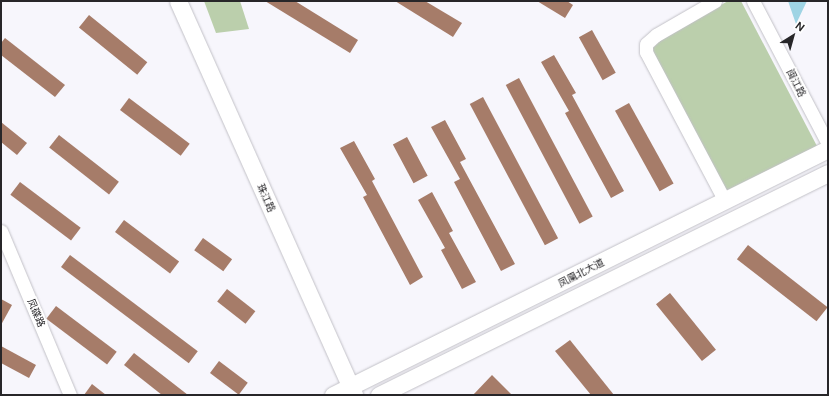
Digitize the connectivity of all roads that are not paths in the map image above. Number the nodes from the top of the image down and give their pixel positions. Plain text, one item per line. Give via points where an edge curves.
1 (178, 1) edge
2 (715, 1) edge
3 (754, 1) edge
4 (828, 144) edge
5 (828, 149) edge
6 (828, 173) edge
7 (725, 201) junction
8 (1, 231) edge
9 (352, 392) edge
10 (70, 395) edge
11 (333, 395) edge
12 (379, 395) edge

1 - 9 main road, 珠江路
2 - 7 street via 656,35 646,44 646,52
3 - 4 street, 闽江路
5 - 7 main road, 凤凰北大道
6 - 12 main road, 凤凰北大道
7 - 9 main road, 凤凰北大道
8 - 10 street, 凤碟路
9 - 11 main road, 凤凰北大道

